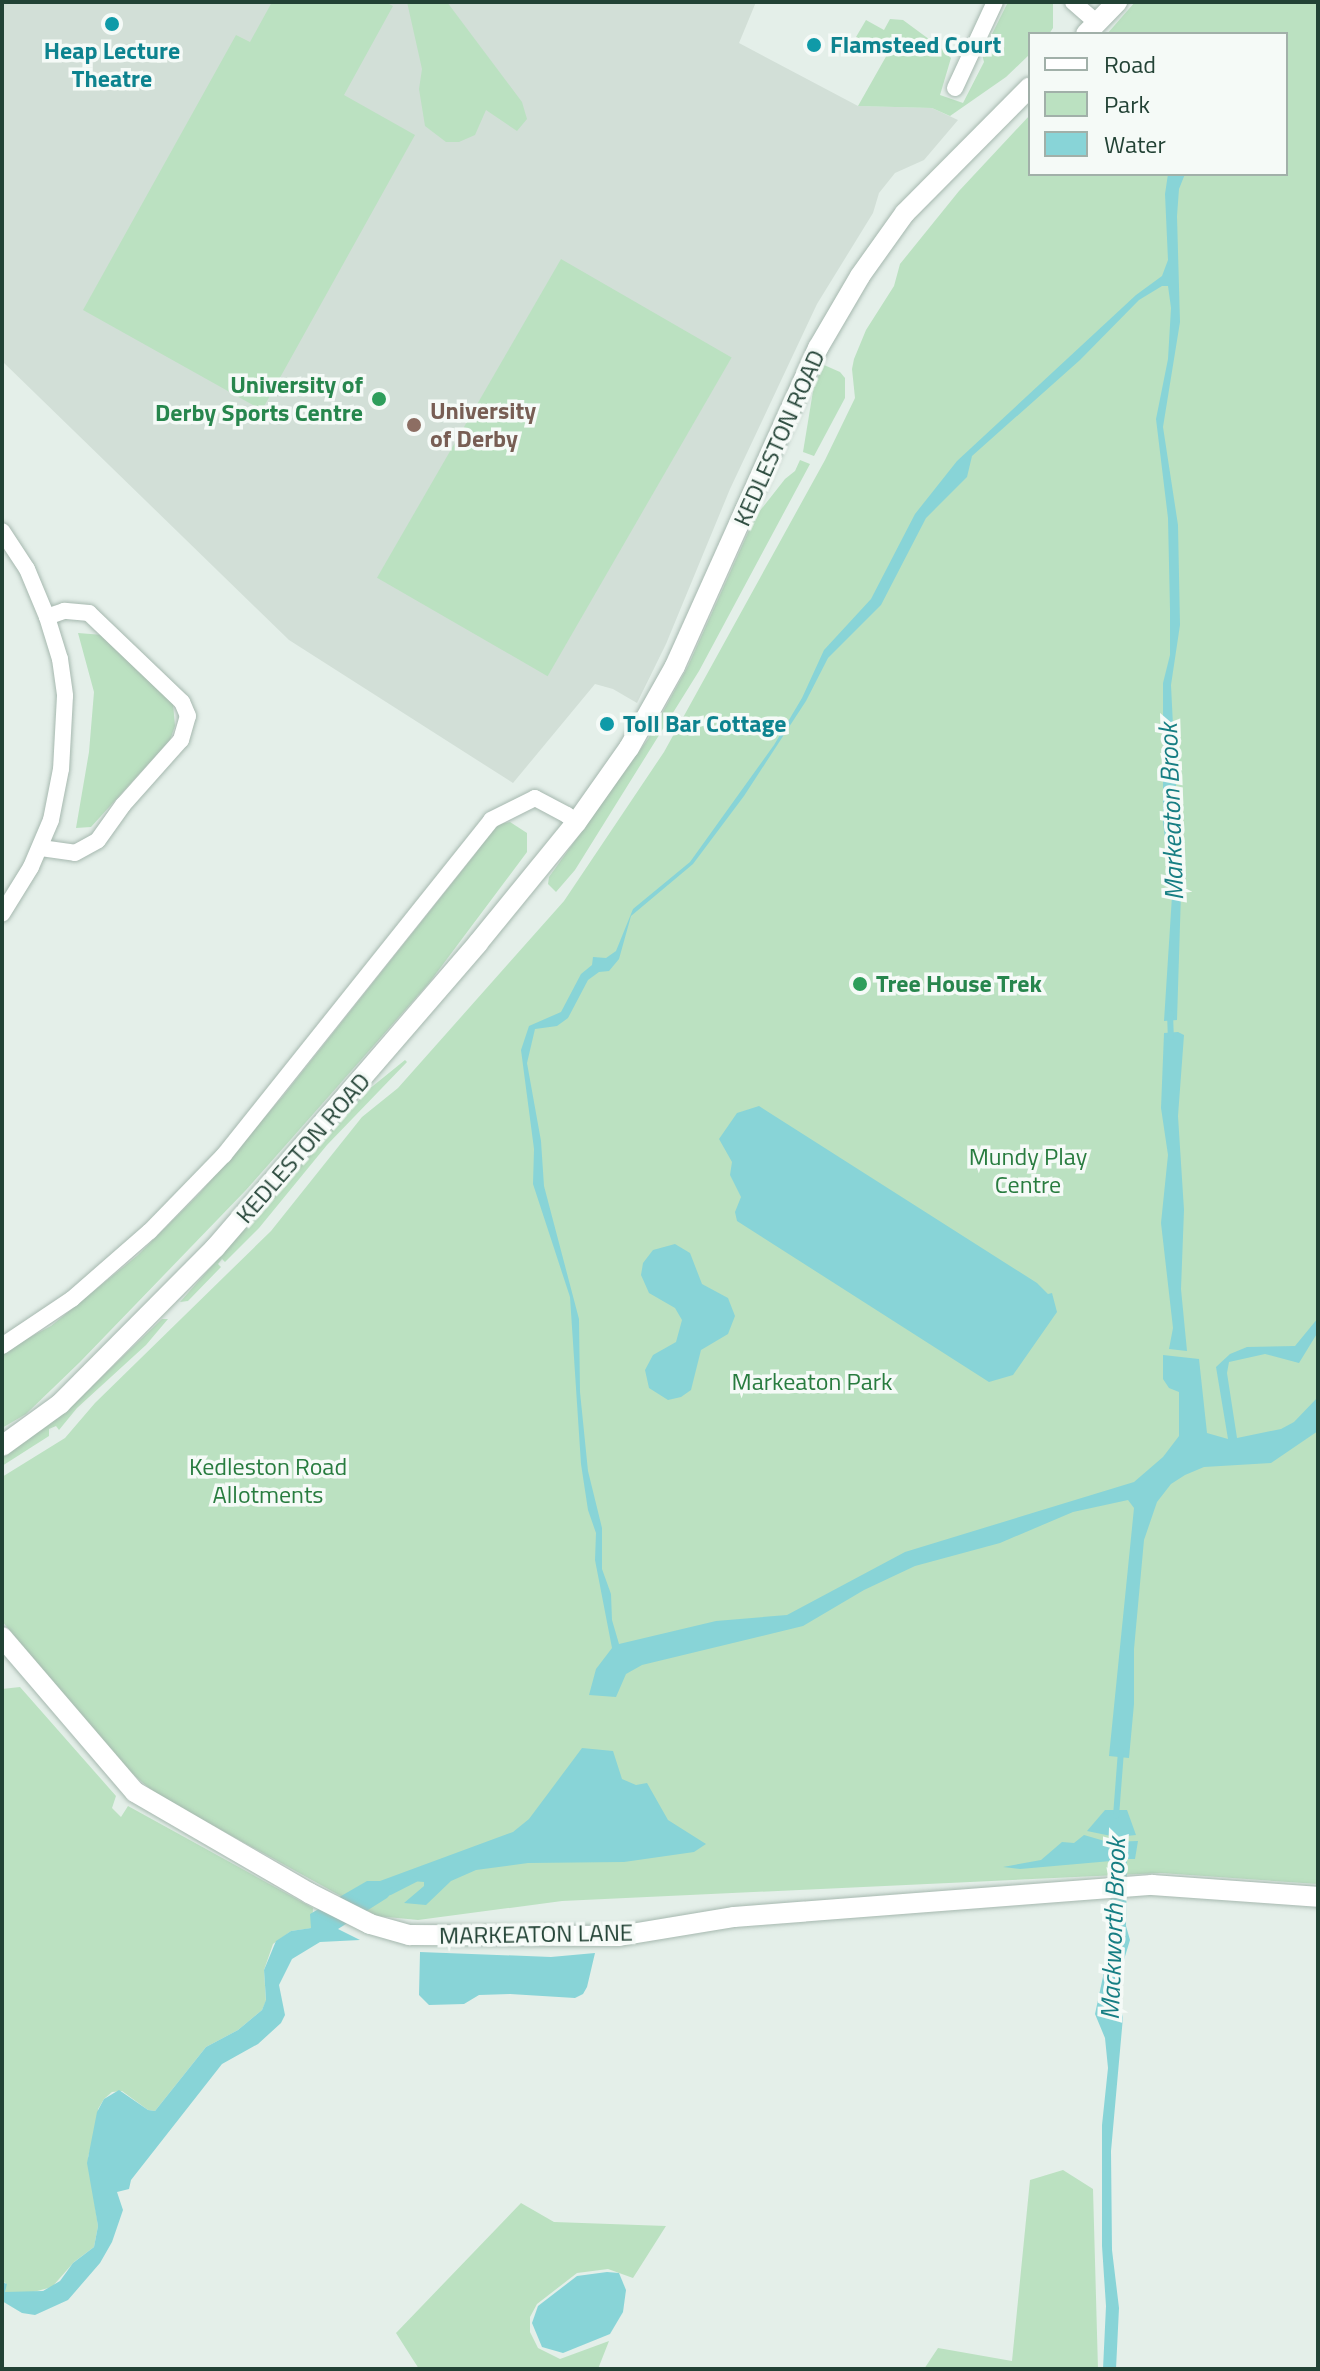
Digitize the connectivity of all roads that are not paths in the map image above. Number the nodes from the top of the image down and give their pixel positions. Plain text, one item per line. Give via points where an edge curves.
1 (995, 2) edge
2 (1073, 2) edge
3 (1117, 2) edge
4 (1092, 29) edge
5 (955, 88) dead end
6 (1028, 89) edge
7 (2, 531) edge
8 (47, 617) junction
9 (576, 823) junction
10 (41, 848) junction
11 (2, 914) edge
12 (2, 1346) edge
13 (2, 1446) edge
14 (2, 1637) edge
15 (1318, 1897) edge

1 - 5 street
2 - 4 street
3 - 4 street
6 - 9 street, KEDLESTON ROAD via 905,213 860,276 818,348 680,658 629,748
7 - 8 street via 27,569
8 - 10 street via 60,659 64,720 56,797
8 - 10 street via 64,611 89,613 182,702 188,716 181,740 98,840 75,853
9 - 12 street via 535,798 491,820 224,1155 84,1289
9 - 13 street, KEDLESTON ROAD via 215,1248 60,1404
10 - 11 street
14 - 15 street, MARKEATON LANE via 135,1792 309,1893 370,1924 409,1935 619,1936 734,1917 1152,1885

